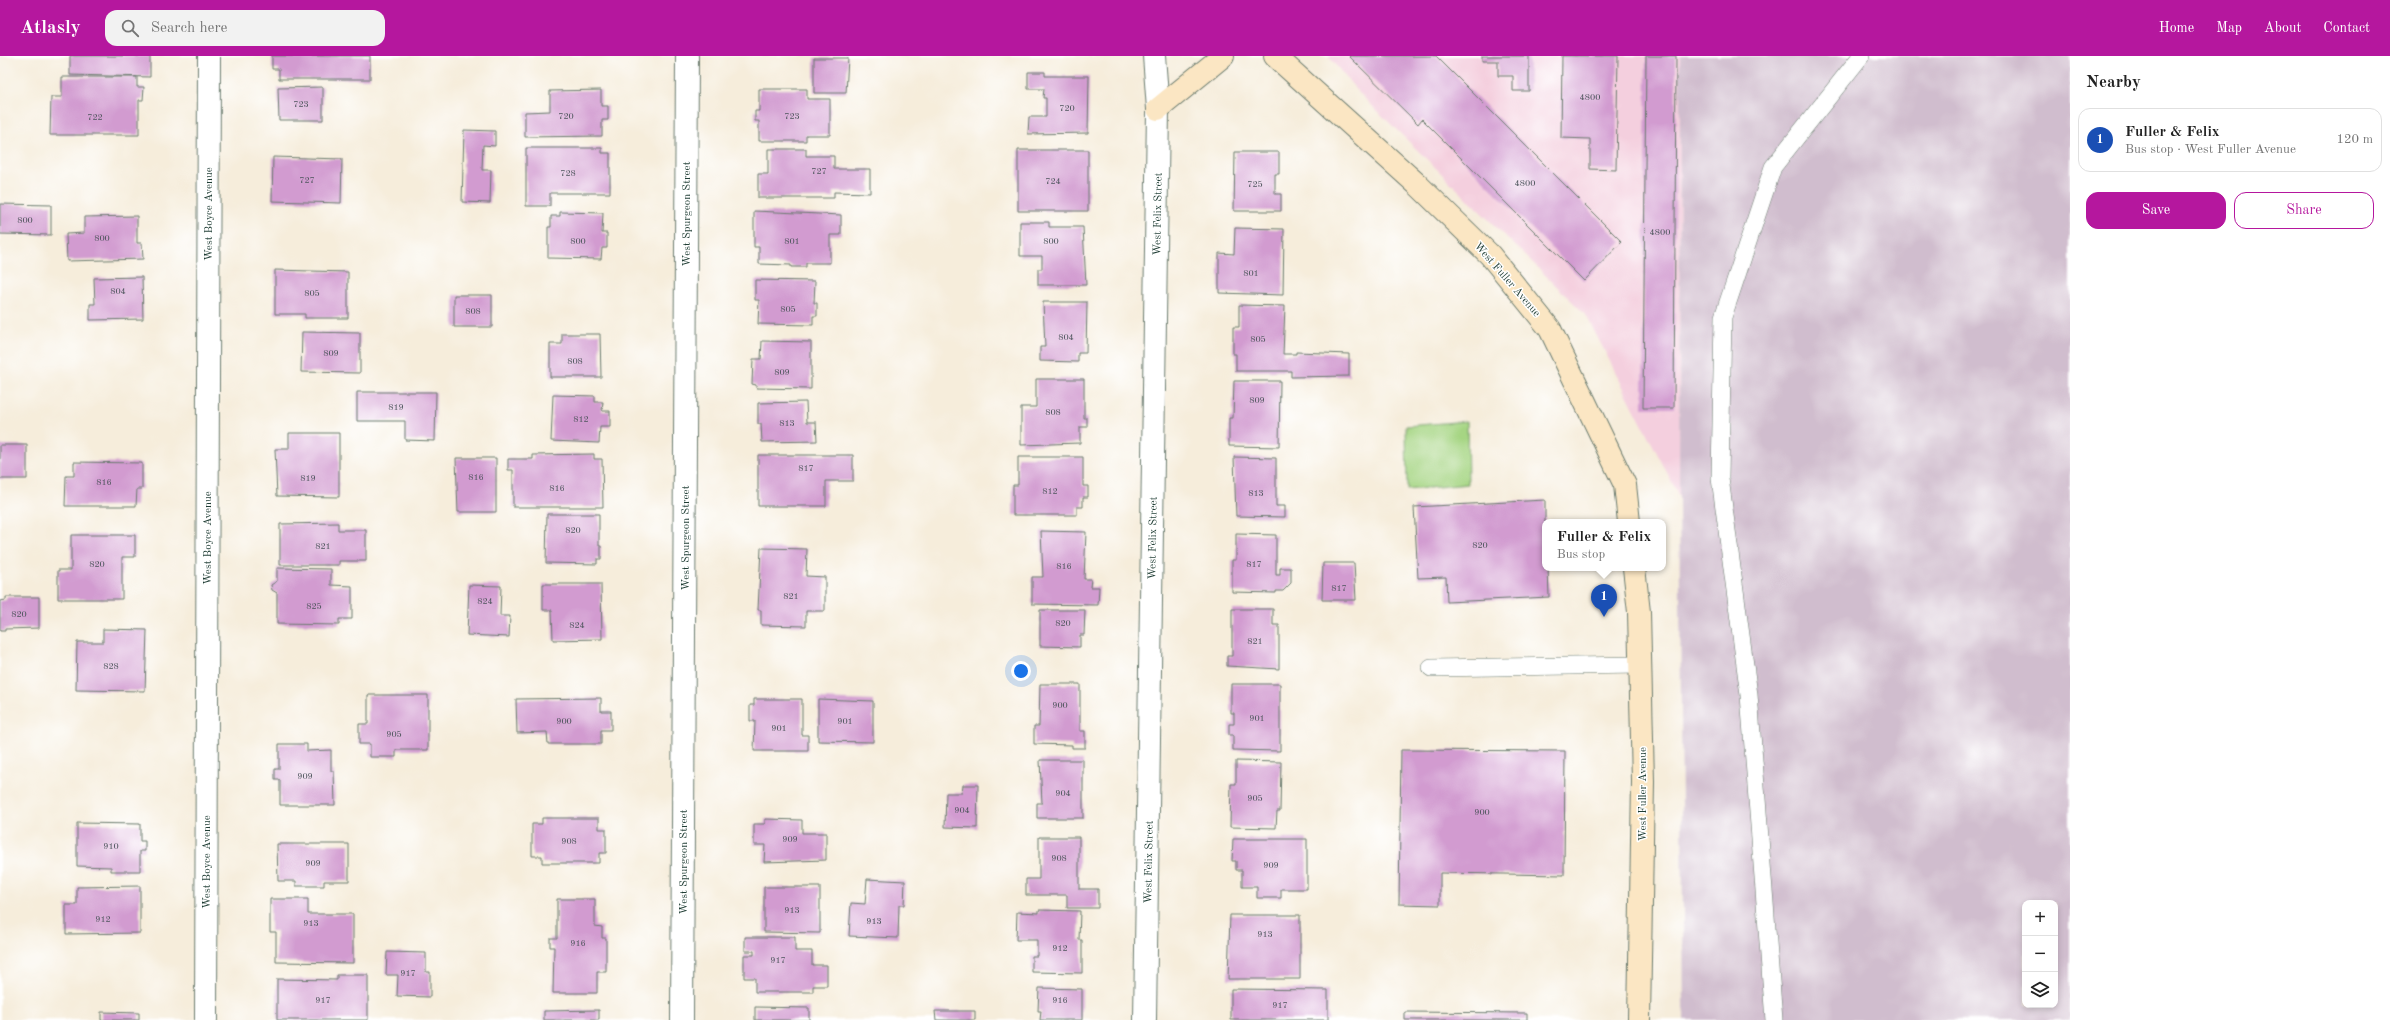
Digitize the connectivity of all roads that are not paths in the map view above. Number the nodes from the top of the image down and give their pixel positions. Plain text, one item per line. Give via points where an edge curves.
1 (209, 56) edge
2 (687, 56) edge
3 (1154, 56) edge
4 (1223, 56) edge
5 (1275, 56) edge
6 (1861, 56) edge
7 (1158, 109) junction
8 (1629, 519) edge
9 (1634, 571) edge
10 (1640, 665) junction
11 (1431, 668) dead end
12 (206, 1020) edge
13 (682, 1020) edge
14 (1145, 1020) edge
15 (1639, 1020) edge
16 (1774, 1020) edge

1 - 12 street, West Boyce Avenue
2 - 13 street, West Spurgeon Street
3 - 7 street, West Felix Street
4 - 7 street
5 - 8 street, West Fuller Avenue via 1418,185 1490,255 1550,329 1625,485
6 - 16 lane via 1773,167 1723,318 1720,478 1749,695
7 - 14 street, West Felix Street
9 - 10 street, West Fuller Avenue via 1639,612
10 - 11 lane
10 - 15 street, West Fuller Avenue via 1643,782

